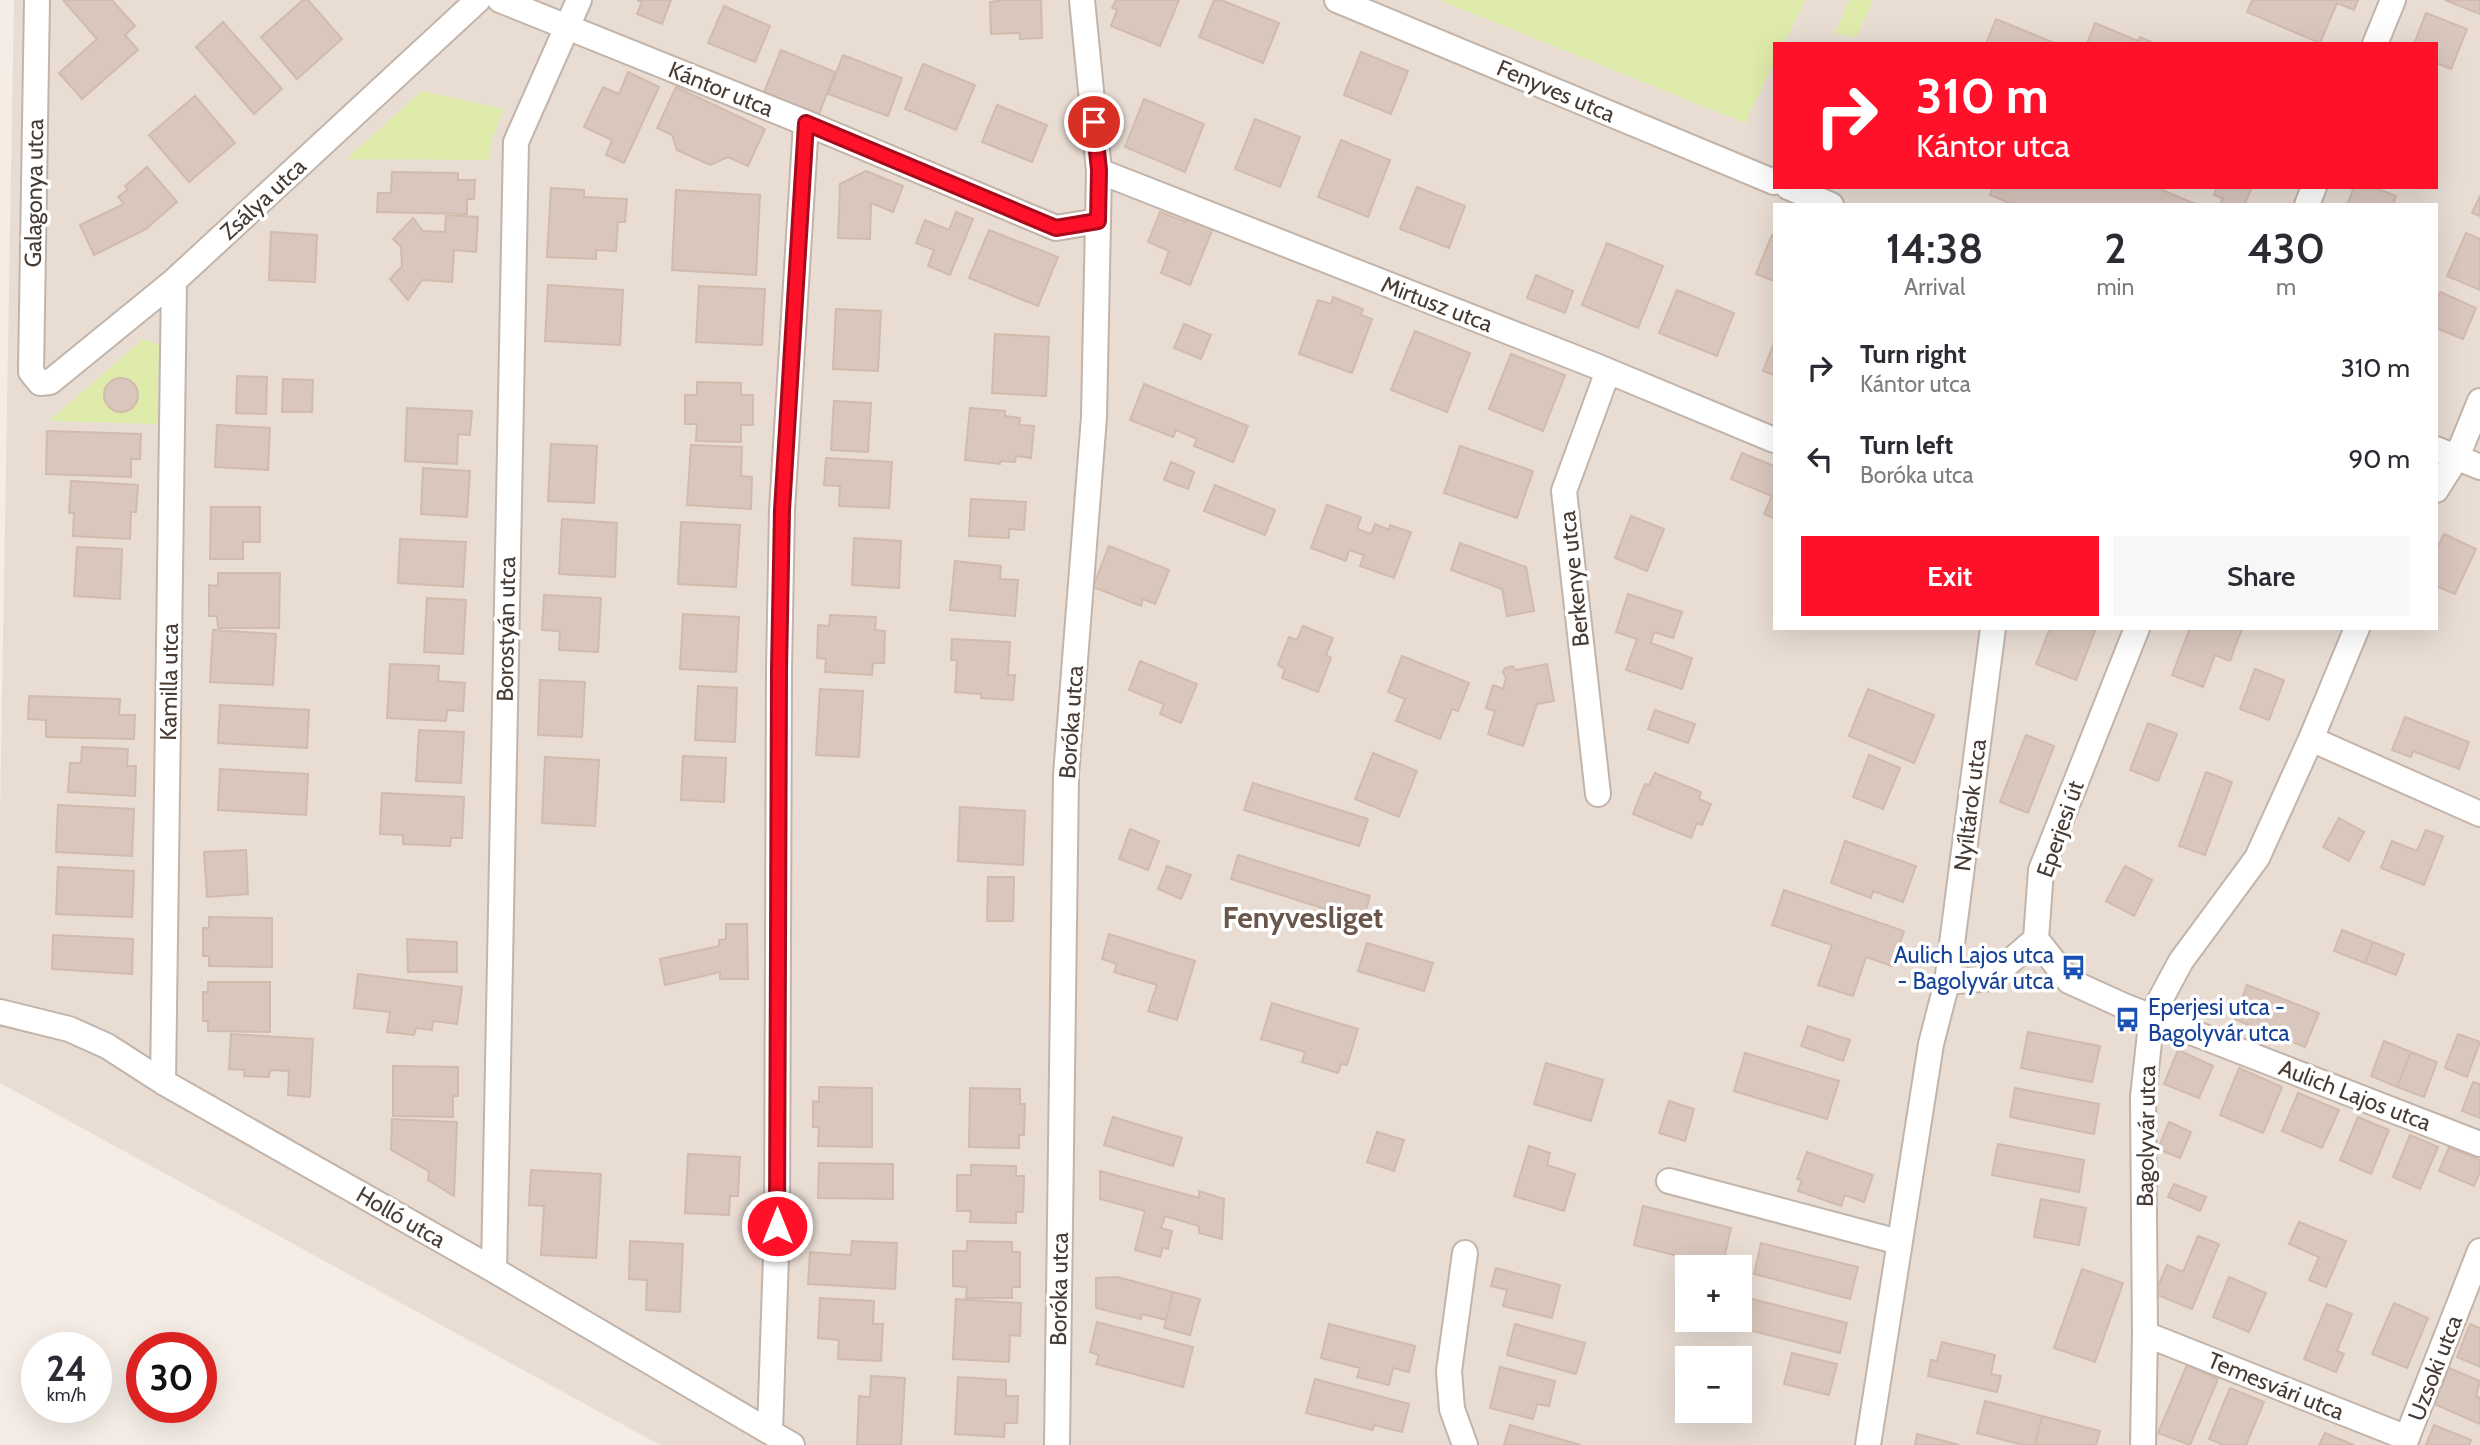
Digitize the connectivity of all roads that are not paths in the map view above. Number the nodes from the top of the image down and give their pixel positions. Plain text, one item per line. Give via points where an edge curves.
1 (37, 0) edge
2 (478, 0) edge
3 (500, 0) edge
4 (579, 0) edge
5 (1082, 0) edge
6 (1337, 0) edge
7 (2393, 0) edge
8 (567, 27) junction
9 (2376, 42) edge
10 (806, 123) junction
11 (1099, 170) junction
12 (1773, 182) edge
13 (1793, 189) edge
14 (1826, 203) edge
15 (1098, 221) junction
16 (174, 281) junction
17 (1608, 371) junction
18 (40, 383) joint
19 (2480, 401) edge
20 (1773, 440) edge
21 (2446, 453) edge
22 (2480, 467) edge
23 (2438, 483) edge
24 (1993, 630) edge
25 (2136, 630) edge
26 (2356, 630) edge
27 (2311, 739) junction
28 (1598, 794) dead end
29 (2480, 814) edge
30 (2036, 939) junction
31 (1947, 982) junction
32 (0, 1013) edge
33 (2152, 1015) junction
34 (163, 1082) junction
35 (2480, 1144) edge
36 (1669, 1181) dead end
37 (1899, 1242) junction
38 (2480, 1251) edge
39 (1465, 1253) dead end
40 (494, 1270) junction
41 (2145, 1334) junction
42 (769, 1432) junction
43 (2406, 1442) edge
44 (792, 1445) edge
45 (1057, 1445) edge
46 (1465, 1445) edge
47 (1868, 1445) edge
48 (2143, 1445) edge

1 - 18 street, Galagonya utca via 31,372
2 - 16 street, Zsálya utca
3 - 8 street, Kántor utca
4 - 8 street, Borostyán utca
5 - 11 street, Boróka utca
6 - 12 street, Fenyves utca
7 - 9 street
8 - 10 street, Kántor utca
8 - 40 street, Borostyán utca via 516,142
10 - 15 street, Kántor utca via 1056,228
10 - 42 street via 782,510 777,1226
11 - 15 street, Boróka utca
11 - 17 street, Mirtusz utca
13 - 14 street
15 - 45 street, Boróka utca via 1094,417 1066,775
16 - 18 street, Zsálya utca via 50,382
16 - 34 street, Kamilla utca
17 - 20 street, Mirtusz utca
17 - 28 street, Berkenye utca via 1564,491
19 - 21 street
21 - 22 street
21 - 23 street
24 - 31 street, Nyíltárok utca
25 - 30 street, Eperjesi út via 2041,870
26 - 27 street, Bagolyvár utca
27 - 29 street
27 - 33 street, Bagolyvár utca via 2257,858 2181,961
30 - 31 street via 1991,978
30 - 33 street via 2069,981
31 - 37 street, Nyíltárok utca via 1931,1044
32 - 34 street, Holló utca via 69,1029 107,1046
33 - 35 street, Aulich Lajos utca
33 - 41 street, Bagolyvár utca via 2143,1097
34 - 40 street, Holló utca
36 - 37 street
37 - 47 street, Nyíltárok utca
38 - 43 street, Uzsoki utca
39 - 46 street via 1449,1371 1452,1409
40 - 42 street, Holló utca
41 - 43 street, Temesvári utca
41 - 48 street, Bagolyvár utca
42 - 44 street, Holló utca

